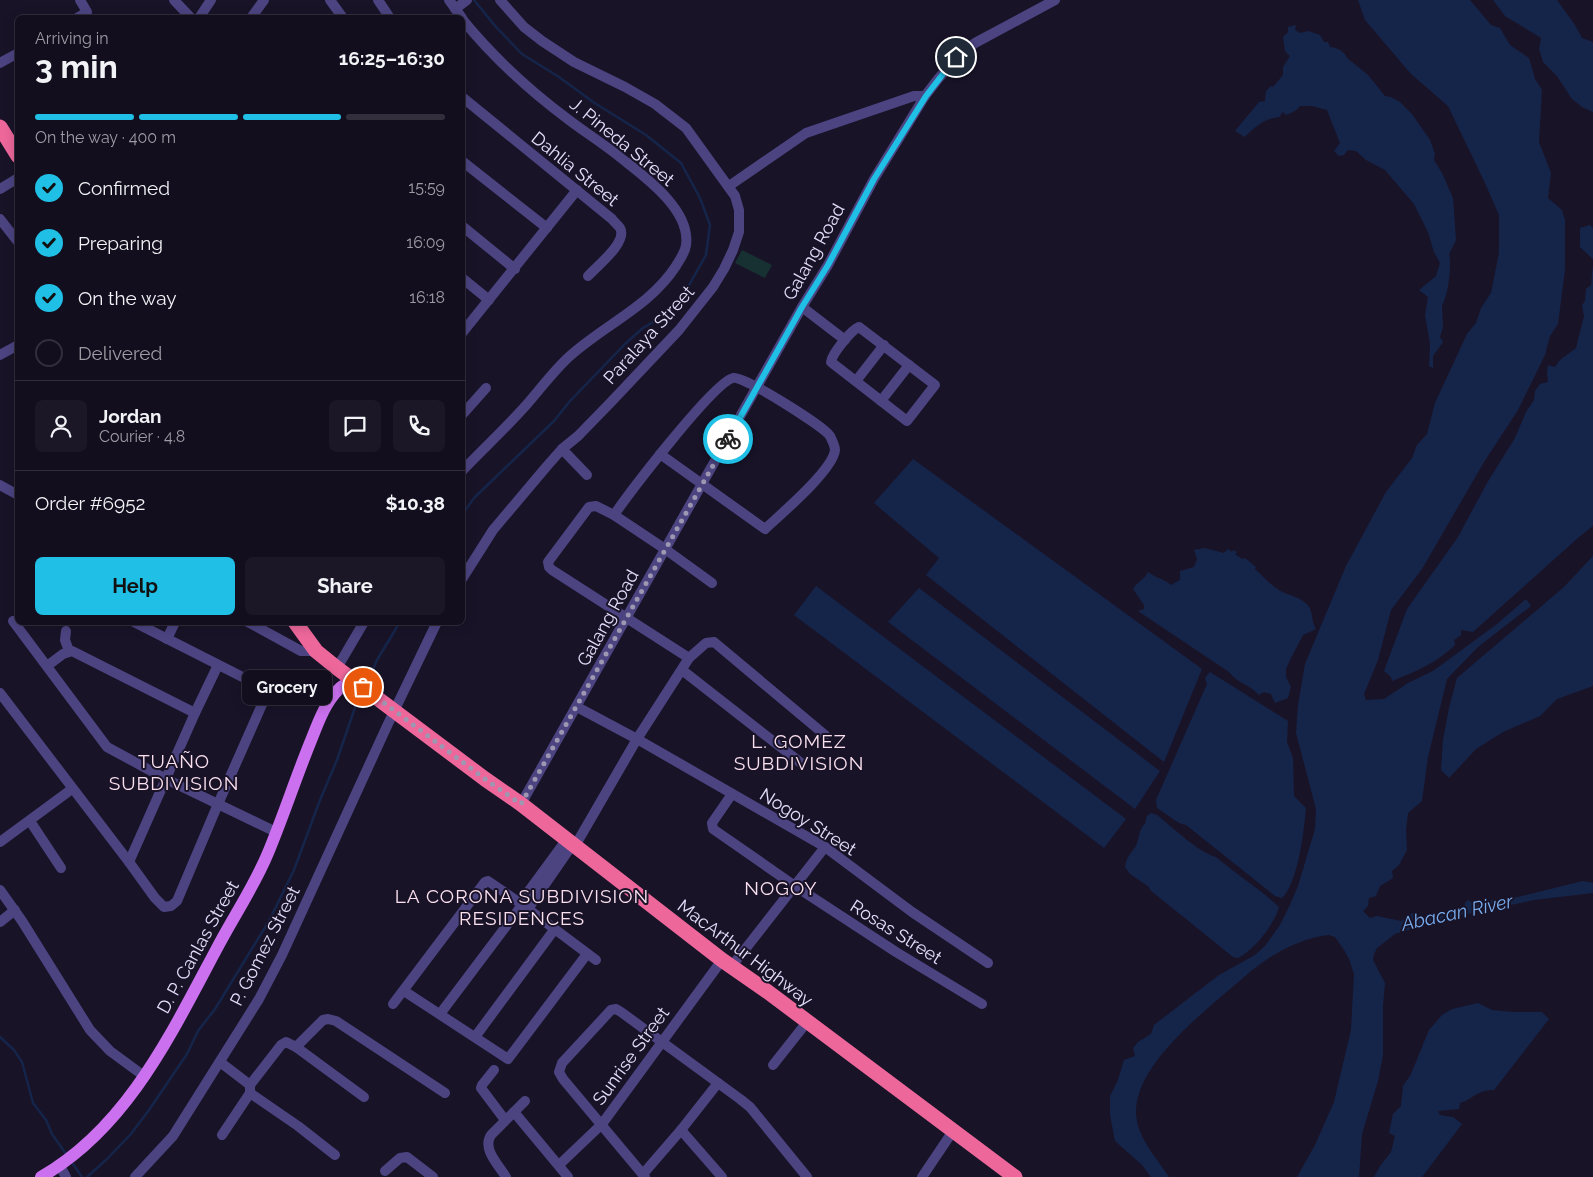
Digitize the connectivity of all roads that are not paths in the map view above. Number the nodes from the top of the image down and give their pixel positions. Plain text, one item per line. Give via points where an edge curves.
1 (80, 0) edge
2 (174, 0) edge
3 (211, 0) edge
4 (264, 0) edge
5 (330, 0) edge
6 (378, 0) edge
7 (467, 0) edge
8 (500, 0) edge
9 (1055, 0) edge
10 (452, 4) edge
11 (82, 15) edge
12 (188, 15) edge
13 (201, 15) edge
14 (253, 15) edge
15 (341, 15) edge
16 (388, 15) edge
17 (460, 15) edge
18 (465, 21) edge
19 (15, 54) edge
20 (0, 63) edge
21 (926, 96) junction
22 (465, 99) edge
23 (0, 127) edge
24 (15, 151) edge
25 (465, 163) edge
26 (15, 180) edge
27 (729, 186) junction
28 (0, 189) edge
29 (577, 190) junction
30 (0, 219) edge
31 (465, 228) edge
32 (547, 228) junction
33 (15, 238) edge
34 (515, 269) junction
35 (588, 276) dead end
36 (465, 280) edge
37 (489, 300) junction
38 (802, 307) junction
39 (465, 329) edge
40 (845, 340) junction
41 (884, 345) junction
42 (15, 347) edge
43 (0, 355) edge
44 (909, 365) junction
45 (856, 382) junction
46 (758, 387) junction
47 (486, 388) dead end
48 (881, 401) junction
49 (465, 412) edge
50 (562, 449) junction
51 (660, 454) junction
52 (465, 468) edge
53 (587, 475) dead end
54 (0, 485) edge
55 (702, 485) junction
56 (15, 493) edge
57 (614, 514) junction
58 (665, 549) junction
59 (465, 574) edge
60 (712, 583) dead end
61 (626, 619) junction
62 (13, 621) dead end
63 (15, 624) edge
64 (16, 625) edge
65 (140, 625) edge
66 (174, 625) edge
67 (253, 625) edge
68 (297, 625) edge
69 (362, 625) edge
70 (435, 625) edge
71 (66, 631) dead end
72 (167, 639) junction
73 (69, 651) junction
74 (316, 651) junction
75 (689, 658) junction
76 (47, 666) junction
77 (218, 666) junction
78 (338, 669) junction
79 (682, 670) junction
80 (353, 680) junction
81 (0, 693) edge
82 (332, 697) junction
83 (577, 707) junction
84 (395, 711) junction
85 (195, 713) junction
86 (825, 735) dead end
87 (637, 739) junction
88 (801, 764) dead end
89 (166, 779) junction
90 (72, 789) junction
91 (732, 794) junction
92 (218, 804) junction
93 (521, 804) junction
94 (30, 821) junction
95 (276, 832) junction
96 (0, 842) edge
97 (571, 843) junction
98 (825, 847) junction
99 (129, 862) junction
100 (61, 868) dead end
101 (794, 886) junction
102 (0, 890) edge
103 (523, 905) junction
104 (15, 910) junction
105 (0, 922) edge
106 (554, 930) junction
107 (587, 954) junction
108 (596, 960) dead end
109 (727, 963) junction
110 (988, 963) dead end
111 (404, 991) junction
112 (393, 1004) dead end
113 (982, 1004) dead end
114 (440, 1014) junction
115 (806, 1022) junction
116 (475, 1037) junction
117 (662, 1041) junction
118 (296, 1047) junction
119 (220, 1062) junction
120 (773, 1065) dead end
121 (494, 1070) dead end
122 (144, 1076) junction
123 (718, 1083) junction
124 (250, 1089) junction
125 (445, 1093) dead end
126 (364, 1097) dead end
127 (525, 1101) dead end
128 (514, 1112) junction
129 (506, 1120) junction
130 (602, 1124) junction
131 (682, 1130) junction
132 (954, 1131) junction
133 (222, 1135) dead end
134 (335, 1155) dead end
135 (559, 1166) junction
136 (63, 1171) edge
137 (385, 1171) dead end
138 (644, 1175) edge
139 (41, 1177) edge
140 (135, 1177) edge
141 (434, 1177) edge
142 (506, 1177) edge
143 (568, 1177) edge
144 (722, 1177) edge
145 (808, 1177) edge
146 (922, 1177) edge
147 (1014, 1177) edge

1 - 11 street via 87,12
2 - 12 street
3 - 13 street
4 - 14 street
5 - 15 street
6 - 16 street
7 - 10 street
8 - 27 street, Paralaya Street via 538,38 574,62 655,104 686,128
9 - 21 street, Galang Road via 975,43 956,57
10 - 17 street, J. Pineda Street
18 - 52 street, J. Pineda Street via 532,90 663,194 685,230 686,245 667,280 651,296 570,356
19 - 20 street
21 - 27 street via 914,96 806,133
21 - 38 street, Galang Road via 874,179
22 - 29 street, Dahlia Street
23 - 24 highway
25 - 32 street
26 - 28 street
27 - 50 street, Paralaya Street via 739,210 738,232 733,250 713,287 678,330
29 - 32 street
29 - 35 street, Dahlia Street via 620,229 618,244
30 - 33 street
31 - 34 street
32 - 34 street
34 - 37 street
36 - 37 street
37 - 39 street
38 - 40 street
38 - 46 street, Galang Road
40 - 41 street via 859,327
40 - 45 street via 831,362
41 - 44 street
41 - 45 street
42 - 43 street
44 - 48 street
44 - 48 street via 935,385 907,421
45 - 48 street
46 - 51 street via 736,377 722,384
46 - 55 street, Galang Road
46 - 55 street via 829,435 835,449 831,462 765,529
47 - 49 street
50 - 53 street
50 - 59 street, Paralaya Street via 493,530
51 - 55 street
51 - 57 street
54 - 56 street
55 - 58 street, Galang Road
57 - 58 street
57 - 61 street via 596,506 589,507 548,565
58 - 60 street
58 - 61 street, Galang Road
61 - 75 street
61 - 83 street, Galang Road
62 - 63 street
64 - 76 street
65 - 72 street
66 - 72 street
67 - 74 street via 301,651
68 - 74 highway, MacArthur Highway
69 - 78 street
70 - 84 street
71 - 73 street
72 - 77 street
73 - 76 street
73 - 85 street
74 - 78 highway, MacArthur Highway
75 - 79 street
75 - 86 street via 706,643 714,642
76 - 89 street via 107,746
77 - 85 street
77 - 92 street via 264,688 266,693
78 - 80 highway, MacArthur Highway
78 - 82 main road, D. P. Canlas Street
79 - 87 street
79 - 88 street
80 - 82 main road, D. P. Canlas Street
80 - 84 highway, MacArthur Highway
81 - 90 street
82 - 95 main road, D. P. Canlas Street via 318,723
83 - 87 street, Nogoy Street
83 - 93 street, Galang Road
84 - 93 highway, MacArthur Highway
84 - 119 street, P. Gomez Street via 282,955
85 - 89 street
87 - 91 street, Nogoy Street
87 - 97 street
89 - 92 street
89 - 99 street
90 - 94 street
90 - 99 street
91 - 98 street, Nogoy Street
91 - 101 street, Rosas Street via 712,823 713,829
92 - 95 street
92 - 99 street via 177,902 171,906 160,905
93 - 97 highway, MacArthur Highway
94 - 96 street
94 - 100 street
95 - 122 main road, D. P. Canlas Street via 259,873 172,1033
97 - 103 street
97 - 109 highway, MacArthur Highway
98 - 101 street, Sunrise Street
98 - 110 street, Nogoy Street via 912,912
101 - 109 street, Sunrise Street
101 - 113 street, Rosas Street
102 - 104 street
103 - 106 street
103 - 111 street via 483,882
103 - 114 street
104 - 105 street
104 - 122 street via 90,1030 110,1051
106 - 107 street
106 - 116 street
107 - 108 street
107 - 116 street via 508,1059
109 - 115 highway, MacArthur Highway
109 - 117 street, Sunrise Street
111 - 112 street
111 - 114 street
114 - 116 street
115 - 120 street
115 - 132 highway, MacArthur Highway
117 - 123 street
117 - 130 street, Sunrise Street
117 - 130 street via 621,1012 611,1010 562,1063 560,1072 563,1079
118 - 124 street via 286,1042 281,1045
118 - 125 street via 322,1020 336,1021
118 - 126 street
119 - 124 street
119 - 140 street, P. Gomez Street via 173,1136
121 - 129 street via 481,1088
122 - 136 main road, D. P. Canlas Street
123 - 131 street
123 - 145 street via 750,1107
124 - 133 street
124 - 134 street
127 - 128 street
128 - 129 street
128 - 135 street
129 - 142 street via 491,1135 487,1148
130 - 135 street, Sunrise Street
130 - 138 street
131 - 138 street
131 - 144 street
132 - 146 street
132 - 147 highway, MacArthur Highway
135 - 143 street
136 - 139 main road, D. P. Canlas Street
137 - 141 street via 400,1158 407,1157

